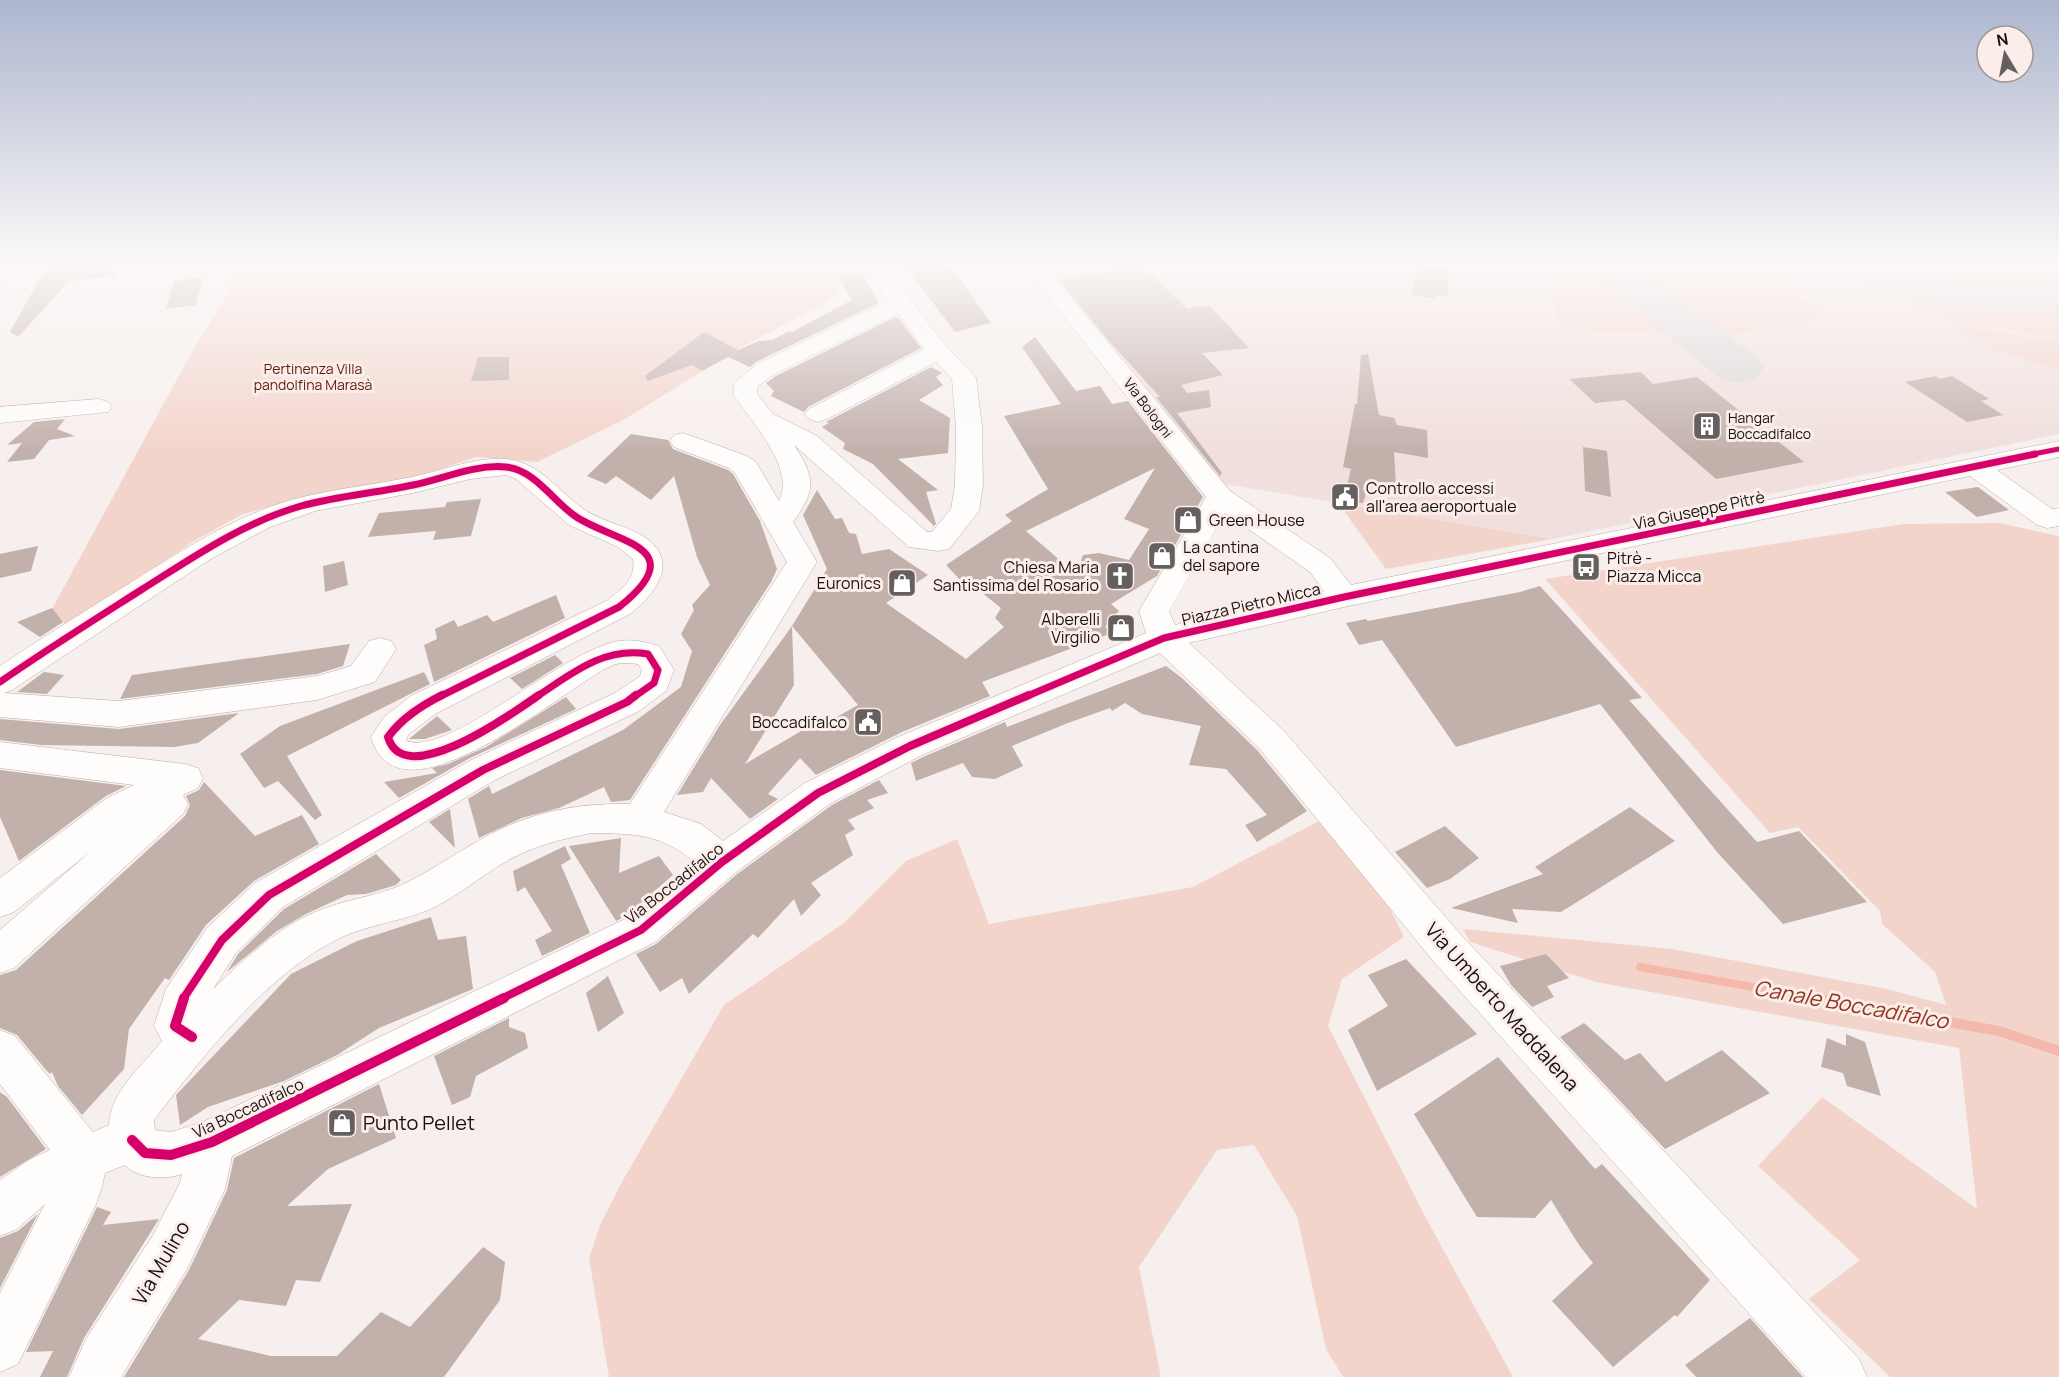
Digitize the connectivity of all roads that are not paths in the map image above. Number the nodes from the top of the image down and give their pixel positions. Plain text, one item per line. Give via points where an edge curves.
1 (851, 326) edge
2 (920, 326) edge
3 (1083, 326) edge
4 (939, 351) junction
5 (99, 406) dead end
6 (818, 414) dead end
7 (0, 415) edge
8 (762, 419) junction
9 (683, 441) dead end
10 (2059, 449) edge
11 (1976, 467) junction
12 (1220, 497) junction
13 (2053, 518) edge
14 (778, 522) junction
15 (1344, 597) junction
16 (1164, 638) junction
17 (380, 649) dead end
18 (0, 682) edge
19 (0, 705) edge
20 (0, 755) edge
21 (177, 791) junction
22 (639, 819) junction
23 (722, 862) junction
24 (0, 900) edge
25 (0, 955) edge
26 (192, 1037) junction
27 (0, 1050) edge
28 (132, 1140) junction
29 (212, 1143) junction
30 (84, 1157) junction
31 (0, 1212) edge
32 (0, 1346) edge
33 (95, 1377) edge
34 (1841, 1377) edge

1 - 8 street via 746,383 745,394
2 - 4 street
3 - 12 street, Via Bologni
4 - 6 street
4 - 8 street via 964,378 969,485 965,511 939,542 919,540 808,442
5 - 7 street
8 - 14 street via 785,453 798,482 795,498
9 - 14 street via 746,468
10 - 11 street, Via Giuseppe Pitrè
11 - 13 street
11 - 15 street, Via Giuseppe Pitrè
12 - 15 street, Piazza Pietro Micca via 1320,565
12 - 16 street, Piazza Pietro Micca via 1155,611
14 - 22 street via 802,562
15 - 16 street, Piazza Pietro Micca
16 - 23 street, Via Boccadifalco via 910,746 818,793
16 - 34 street, Via Umberto Maddalena via 1271,739 1448,949
17 - 19 street via 363,674 317,688 119,714
18 - 26 street via 242,528 304,505 428,482 475,468 509,467 522,473 578,518 643,549 649,560 641,587 619,607 423,705 388,737 398,755 412,758 445,750 597,659 617,652 633,650 648,654 658,670 654,683 627,702 483,770 269,895 222,940 181,1003 175,1026
20 - 21 street
21 - 24 street via 120,808
21 - 25 street
22 - 23 street via 688,835
22 - 26 street via 592,818 550,826 504,845 419,896 334,922 273,959
23 - 29 street, Via Boccadifalco via 641,930
26 - 28 street via 132,1113
27 - 30 street
28 - 29 street, Via Boccadifalco via 145,1153 171,1155
28 - 30 street
29 - 33 street, Via Mulino via 202,1189 170,1252
30 - 31 street via 48,1173
30 - 32 street via 79,1187

